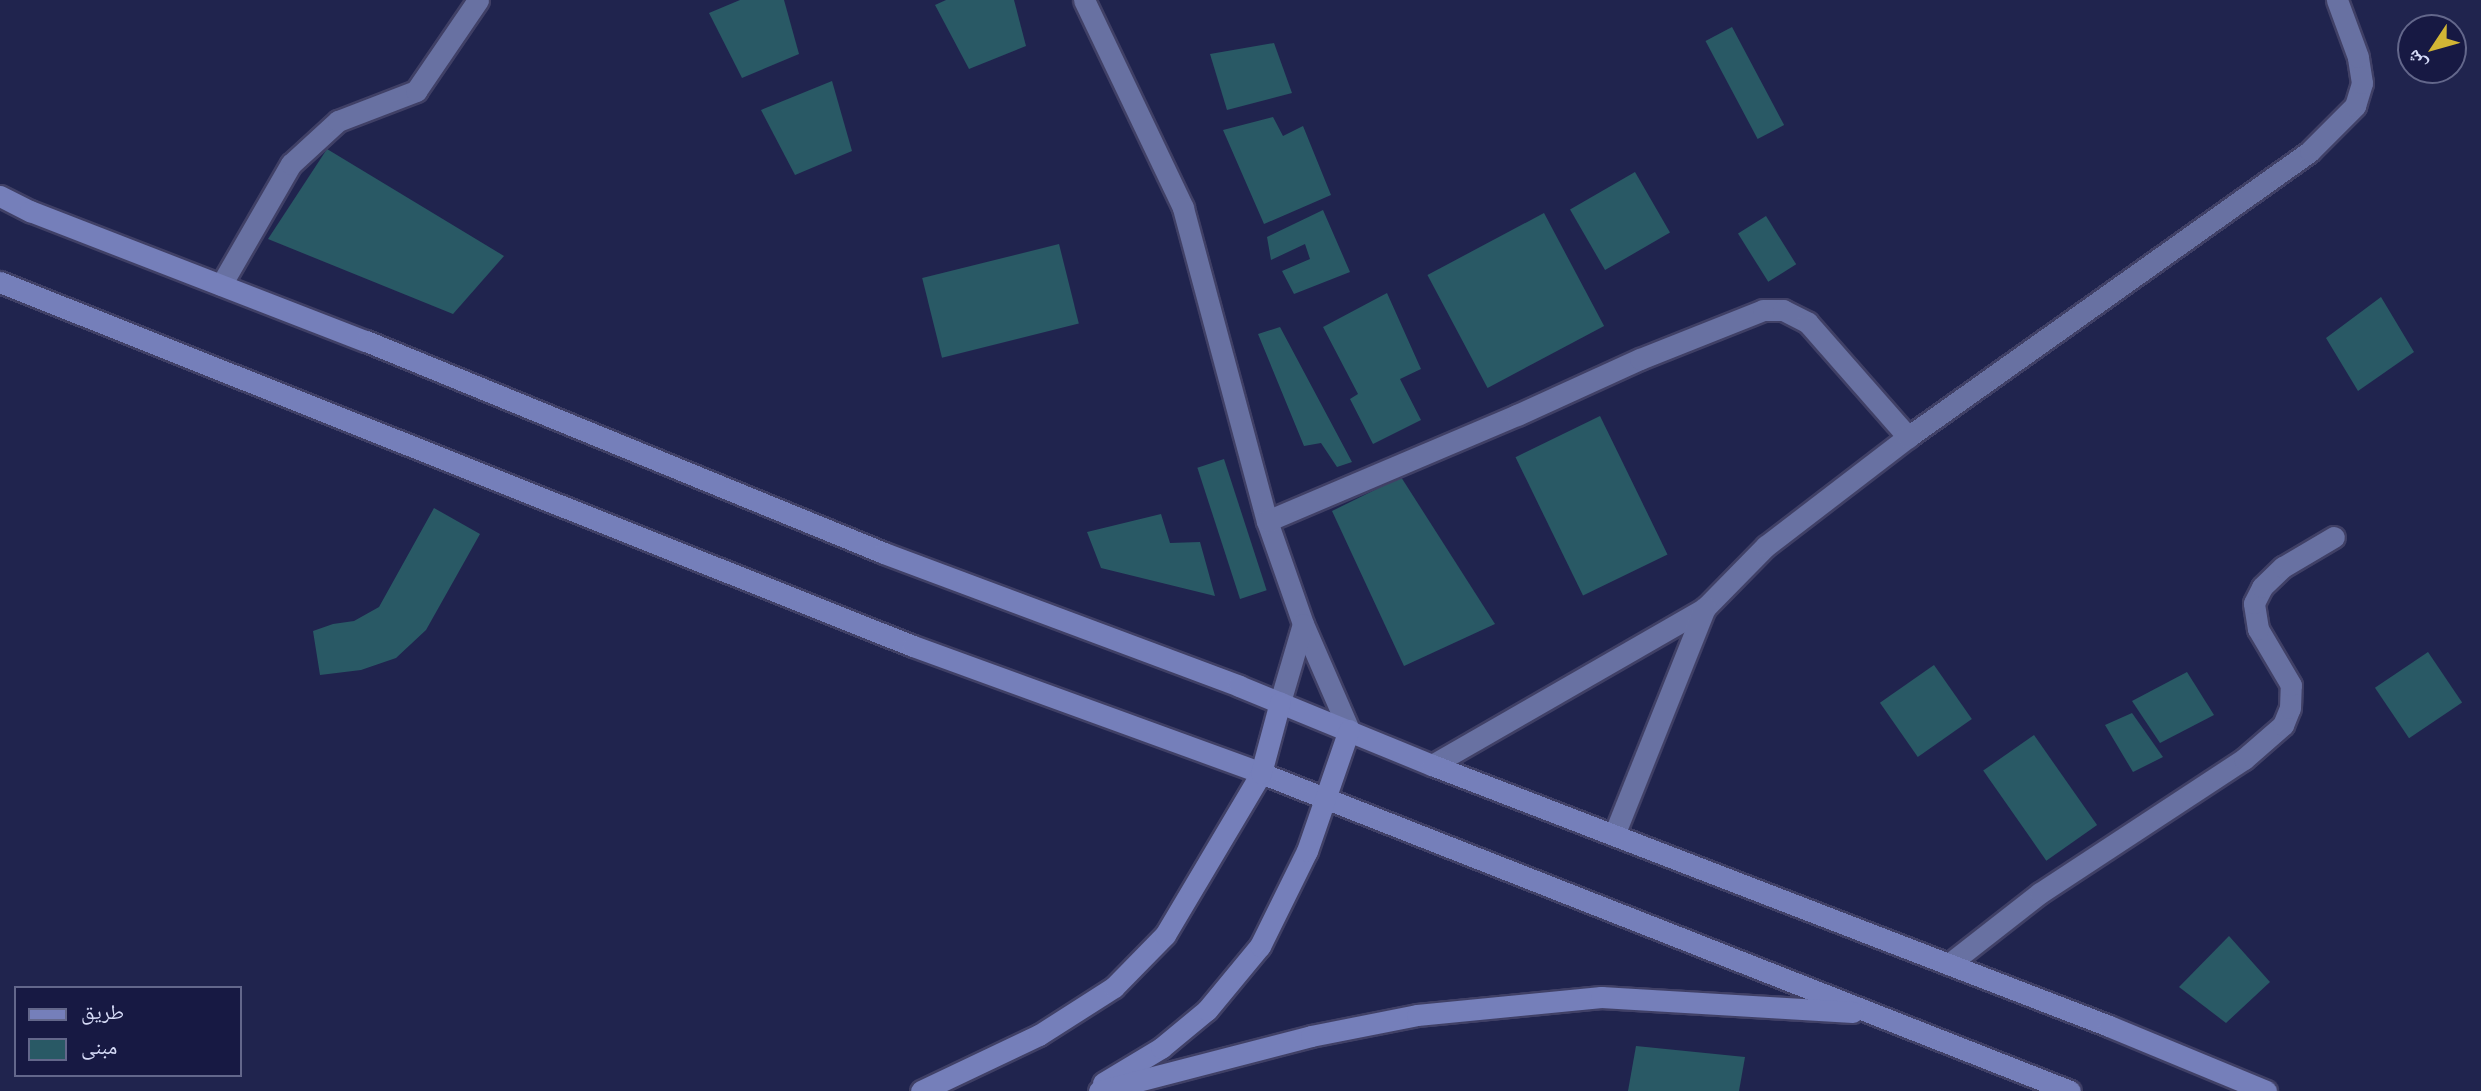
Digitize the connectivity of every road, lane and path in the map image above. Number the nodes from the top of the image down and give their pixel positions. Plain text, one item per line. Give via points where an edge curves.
1 (478, 0) edge
2 (1084, 0) edge
3 (2337, 0) edge
4 (0, 196) edge
5 (0, 282) edge
6 (220, 285) junction
7 (1908, 437) junction
8 (1267, 521) junction
9 (2334, 537) dead end
10 (1705, 608) junction
11 (1303, 624) junction
12 (1280, 702) junction
13 (1349, 730) junction
14 (1432, 765) junction
15 (1261, 773) junction
16 (1327, 799) junction
17 (1614, 835) junction
18 (1948, 964) junction
19 (1871, 1013) junction
20 (921, 1091) edge
21 (1089, 1091) edge
22 (1099, 1091) edge
23 (2070, 1091) edge
24 (2266, 1091) edge

1 - 6 street via 416,91 338,121 291,164
2 - 8 street via 1183,208
3 - 7 street via 2358,57 2362,83 2356,106 2341,124 2311,151
4 - 6 main road
5 - 15 main road via 913,646
6 - 12 main road via 884,553
7 - 8 street via 1808,323 1783,310 1763,310
7 - 10 street via 1766,546
8 - 11 street
9 - 18 street via 2283,567 2262,587 2254,603 2258,629 2291,685 2290,708 2283,725 2244,759 2040,892
10 - 14 street
10 - 17 street
11 - 12 street
11 - 13 street
12 - 13 main road
12 - 15 main road
13 - 14 main road
13 - 16 main road
14 - 17 main road
15 - 16 main road
15 - 20 main road via 1164,935 1114,987 1039,1035
16 - 19 main road
16 - 21 main road via 1260,946 1207,1010 1161,1048
17 - 18 main road
18 - 24 main road
19 - 22 main road via 1601,997 1417,1015 1311,1036
19 - 23 main road

